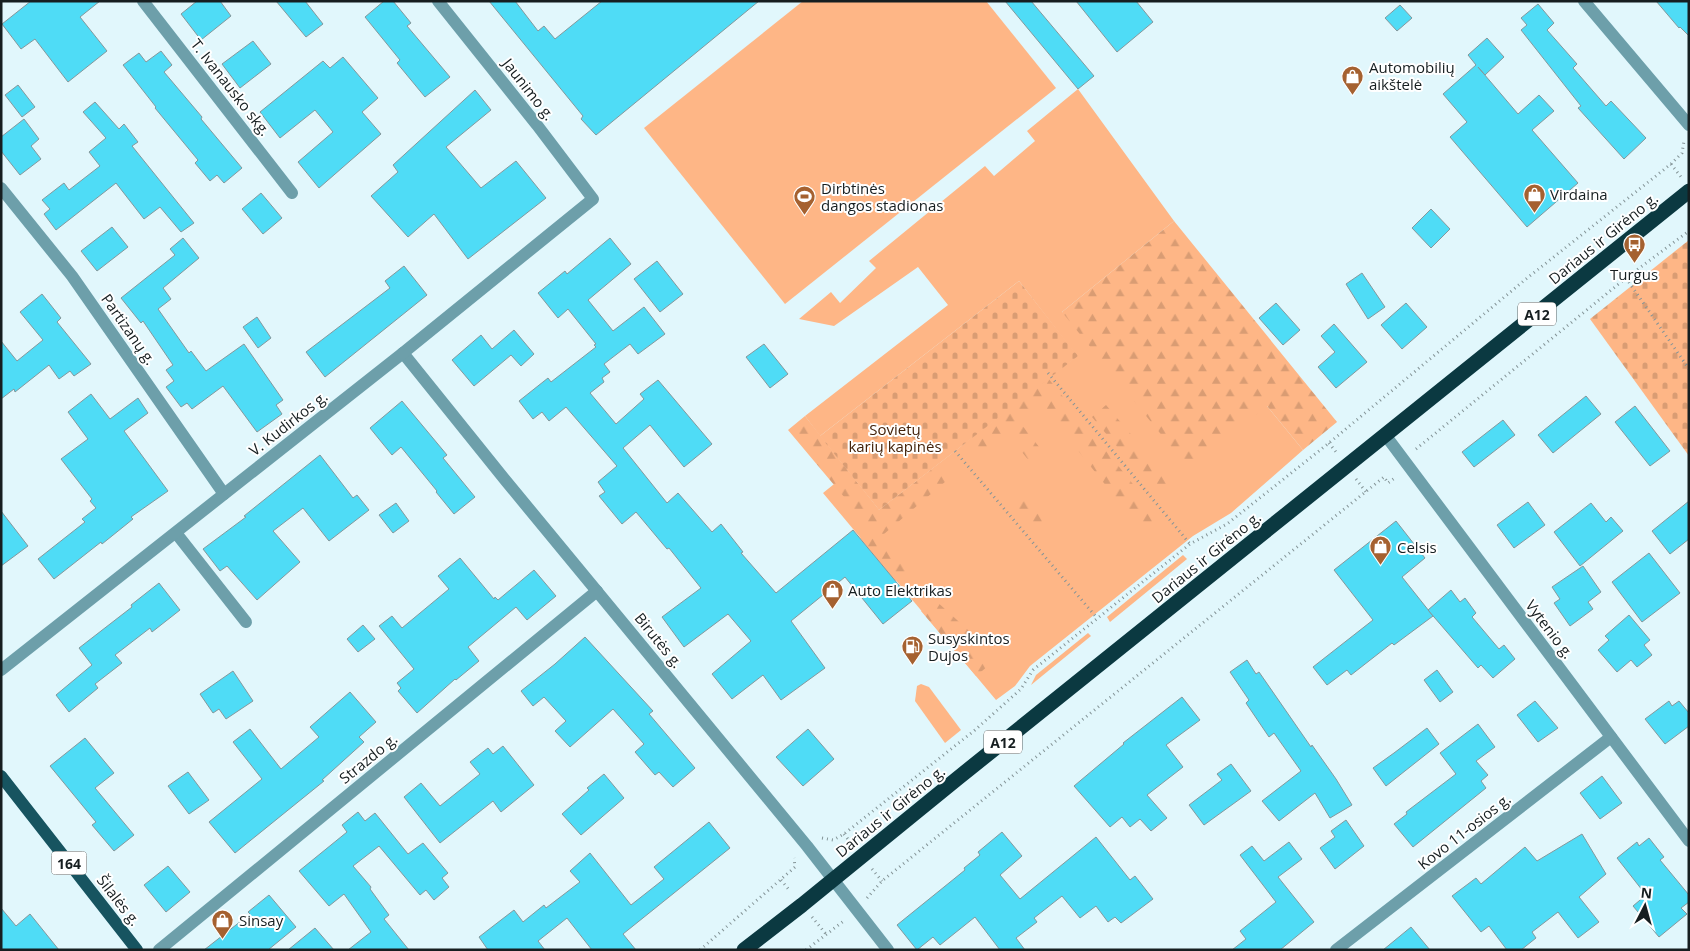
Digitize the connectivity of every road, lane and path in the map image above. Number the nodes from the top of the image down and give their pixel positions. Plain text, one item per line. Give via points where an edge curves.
1 (143, 1) edge
2 (438, 1) edge
3 (1584, 1) edge
4 (1689, 125) edge
5 (1689, 137) edge
6 (1, 188) edge
7 (1689, 192) edge
8 (292, 193) dead end
9 (593, 199) joint
10 (1689, 231) edge
11 (1626, 278) junction
12 (403, 353) junction
13 (1689, 369) edge
14 (1048, 372) dead end
15 (1386, 436) junction
16 (955, 451) dead end
17 (1409, 466) junction
18 (224, 494) junction
19 (176, 533) junction
20 (1190, 544) junction
21 (597, 591) junction
22 (1097, 618) junction
23 (246, 622) dead end
24 (1, 670) edge
25 (1611, 737) junction
26 (1, 776) edge
27 (1689, 841) edge
28 (807, 846) junction
29 (833, 880) junction
30 (858, 910) junction
31 (137, 950) edge
32 (159, 950) edge
33 (700, 950) edge
34 (744, 950) edge
35 (806, 950) edge
36 (888, 950) edge
37 (1336, 950) edge

1 - 8 street, T. Ivanausko skg.
2 - 9 street, Jaunimo g.
3 - 4 street
5 - 20 path via 1683,142 1682,153 1671,164 1526,279 1329,443 1227,524
6 - 18 street, Partizanų g. via 72,276
7 - 15 highway, Dariaus ir Girėno g. / A12
9 - 12 street, V. Kudirkos g.
10 - 11 path
11 - 13 path
11 - 17 path via 1416,450 1421,456
12 - 18 street, V. Kudirkos g.
12 - 21 street, Birutės g.
14 - 20 path
15 - 17 street, Vytenio g.
15 - 29 highway, Dariaus ir Girėno g. / A12
16 - 22 path
17 - 25 street, Vytenio g.
17 - 30 path via 1388,483 1384,477 991,792 882,881
18 - 19 street, V. Kudirkos g.
19 - 23 street
19 - 24 street, V. Kudirkos g.
20 - 22 path
21 - 28 street, Birutės g.
21 - 32 street, Strazdo g.
22 - 28 path via 1033,670 1021,689 942,758 844,834 833,840 820,837
25 - 27 street, Vytenio g.
25 - 37 street, Kovo 11-osios g.
26 - 31 main road, Šilalės g. / 164
28 - 29 street, Birutės g.
28 - 33 path via 794,856 795,867
29 - 30 street, Birutės g.
29 - 34 highway, Dariaus ir Girėno g. / A12
30 - 35 path
30 - 36 street, Birutės g.

